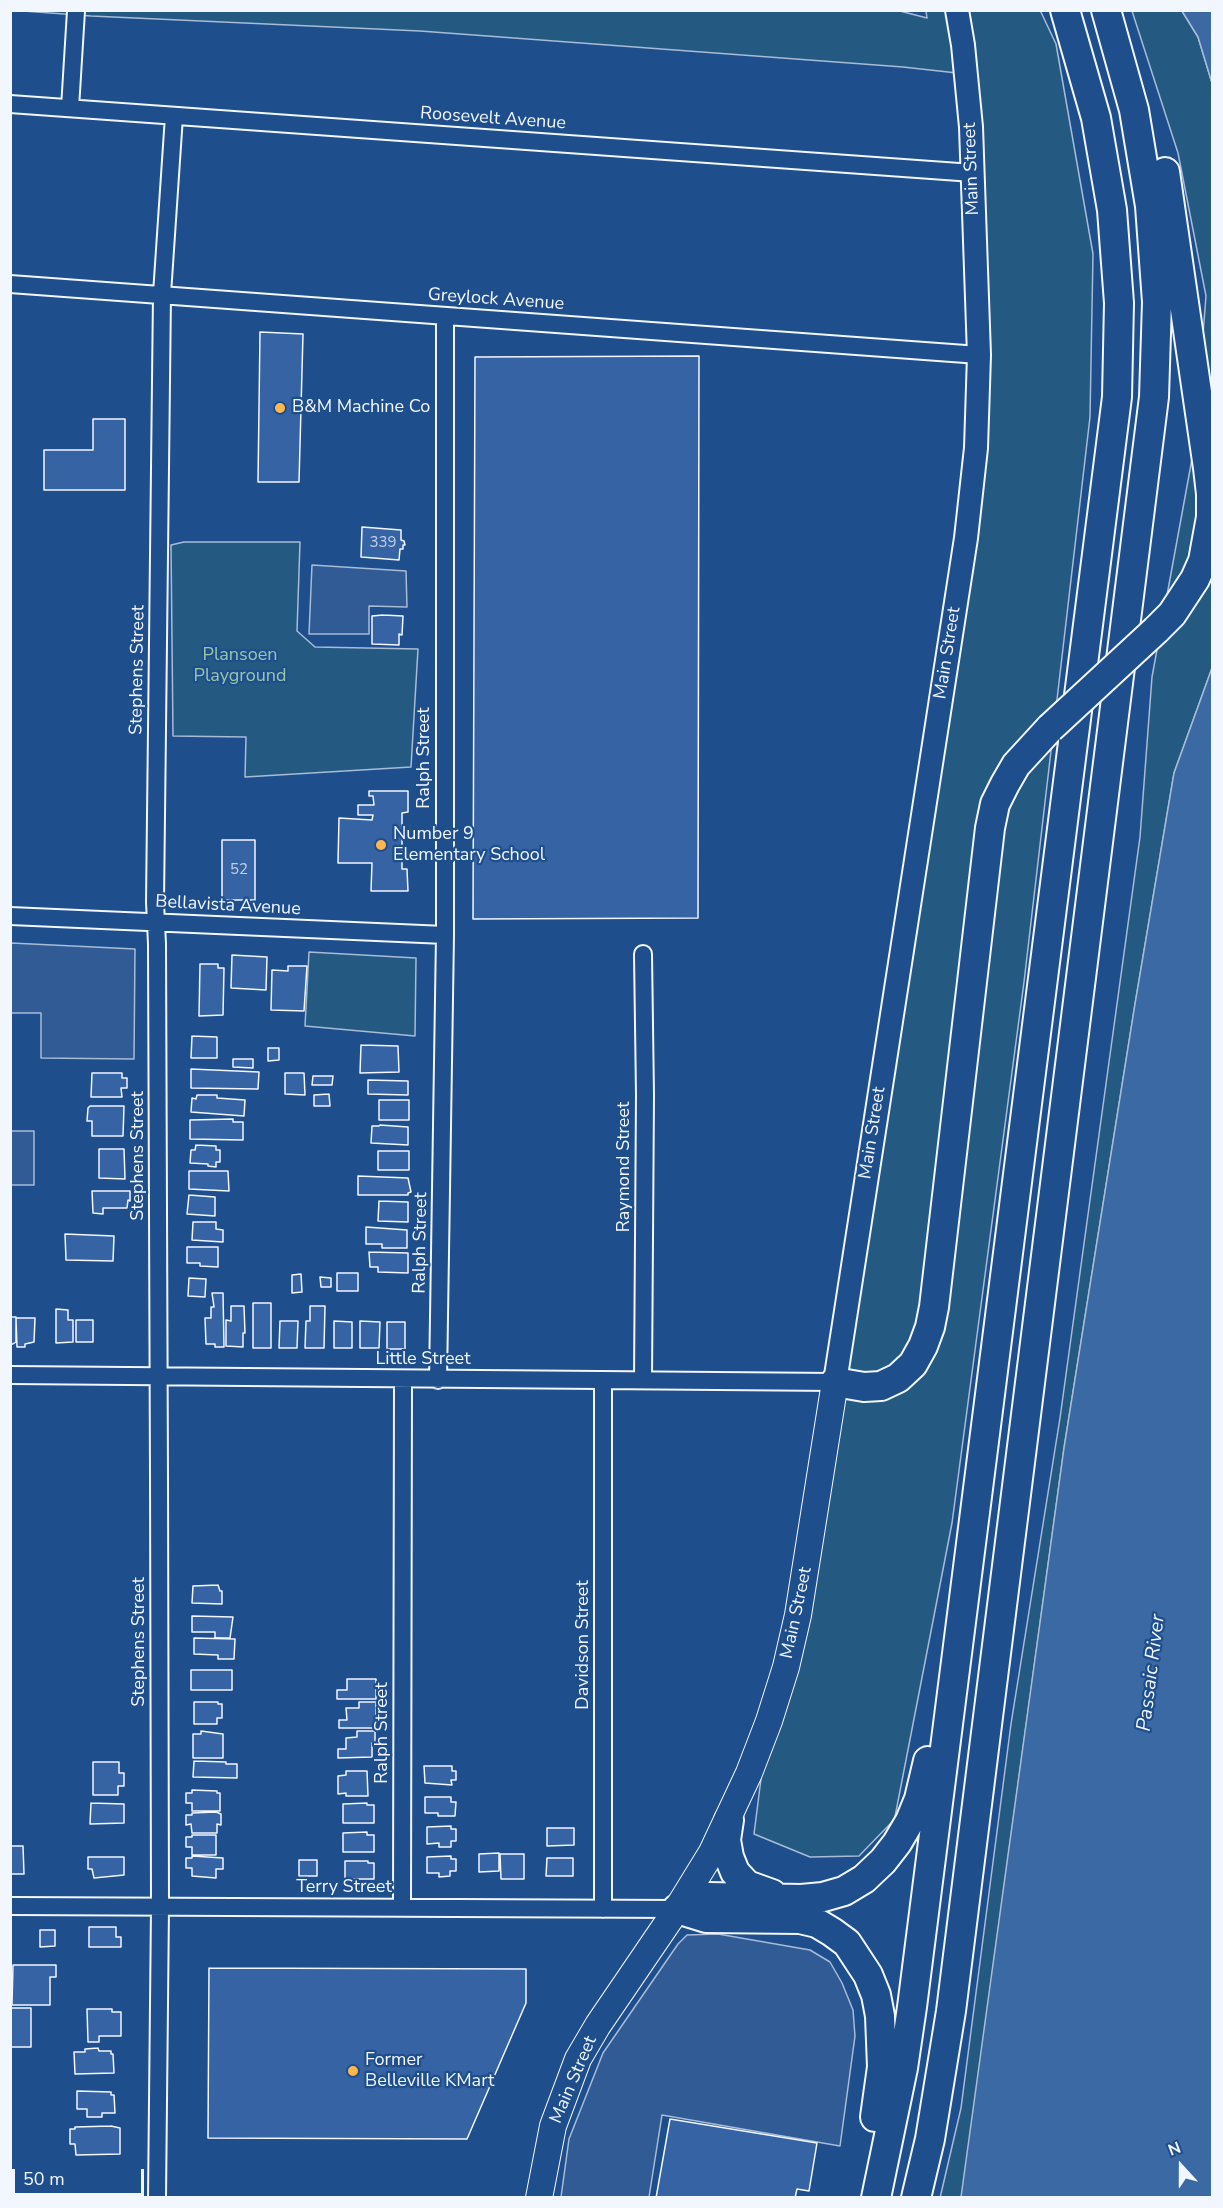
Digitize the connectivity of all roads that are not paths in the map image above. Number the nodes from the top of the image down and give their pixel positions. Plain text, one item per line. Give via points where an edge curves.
1 (957, 10) edge
2 (1065, 10) edge
3 (1106, 10) edge
4 (1111, 10) edge
5 (76, 11) edge
6 (10, 104) edge
7 (70, 108) junction
8 (174, 116) junction
9 (973, 173) junction
10 (10, 284) edge
11 (162, 294) junction
12 (446, 316) junction
13 (980, 355) junction
14 (10, 916) edge
15 (157, 922) junction
16 (445, 935) junction
17 (644, 954) dead end
18 (10, 1375) edge
19 (158, 1377) junction
20 (403, 1380) junction
21 (438, 1380) junction
22 (603, 1380) junction
23 (643, 1380) junction
24 (835, 1382) junction
25 (988, 1410) junction
26 (729, 1820) junction
27 (801, 1899) junction
28 (10, 1906) edge
29 (160, 1907) junction
30 (402, 1907) junction
31 (603, 1909) junction
32 (678, 1909) junction
33 (157, 2198) edge
34 (539, 2198) edge
35 (858, 2198) edge
36 (876, 2198) edge
37 (916, 2198) edge

1 - 9 street, Main Street via 968,83
2 - 25 highway via 1096,118 1112,210 1119,303 1117,398
3 - 37 highway via 1134,110 1150,206 1157,302 1154,397 951,2011
4 - 24 highway, bridge via 1146,97 1160,148 1212,494 1210,529 1203,561 1172,614 1027,752 996,804 930,1327 913,1364 898,1378 881,1386
5 - 7 street
6 - 7 street, Roosevelt Avenue
7 - 8 street, Roosevelt Avenue
8 - 9 street, Roosevelt Avenue
8 - 11 street, Stephens Street
9 - 13 street, Main Street
10 - 11 street, Greylock Avenue
11 - 12 street, Greylock Avenue
11 - 15 street, Stephens Street
12 - 13 street, Greylock Avenue
12 - 16 street, Ralph Street
13 - 24 street, Main Street via 976,448 966,538
14 - 15 street, Bellavista Avenue
15 - 16 street, Bellavista Avenue
15 - 19 street, Stephens Street
16 - 21 street, Ralph Street
17 - 23 street, Raymond Street
18 - 19 street, Little Street
19 - 20 street, Little Street
19 - 29 street, Stephens Street
20 - 21 street, Little Street
20 - 30 street, Ralph Street
21 - 22 street, Little Street
22 - 23 street, Little Street
22 - 31 street, Davidson Street
23 - 24 street, Little Street
24 - 26 main road, Main Street via 808,1560 788,1657 769,1721
25 - 27 highway via 932,1743 919,1799 897,1843 864,1879 844,1891
25 - 36 highway via 912,2007
26 - 27 highway via 726,1840 735,1872 747,1885 763,1892
26 - 32 main road, Main Street
27 - 32 highway via 709,1897
28 - 29 street, Terry Street
29 - 30 street, Terry Street
29 - 33 street, Stephens Street
30 - 31 street, Terry Street
31 - 32 street, Terry Street
32 - 34 main road, Main Street via 578,2059 553,2126
32 - 35 highway via 706,1918 800,1919 817,1923 847,1943 858,1958 876,1995 882,2050 879,2094

